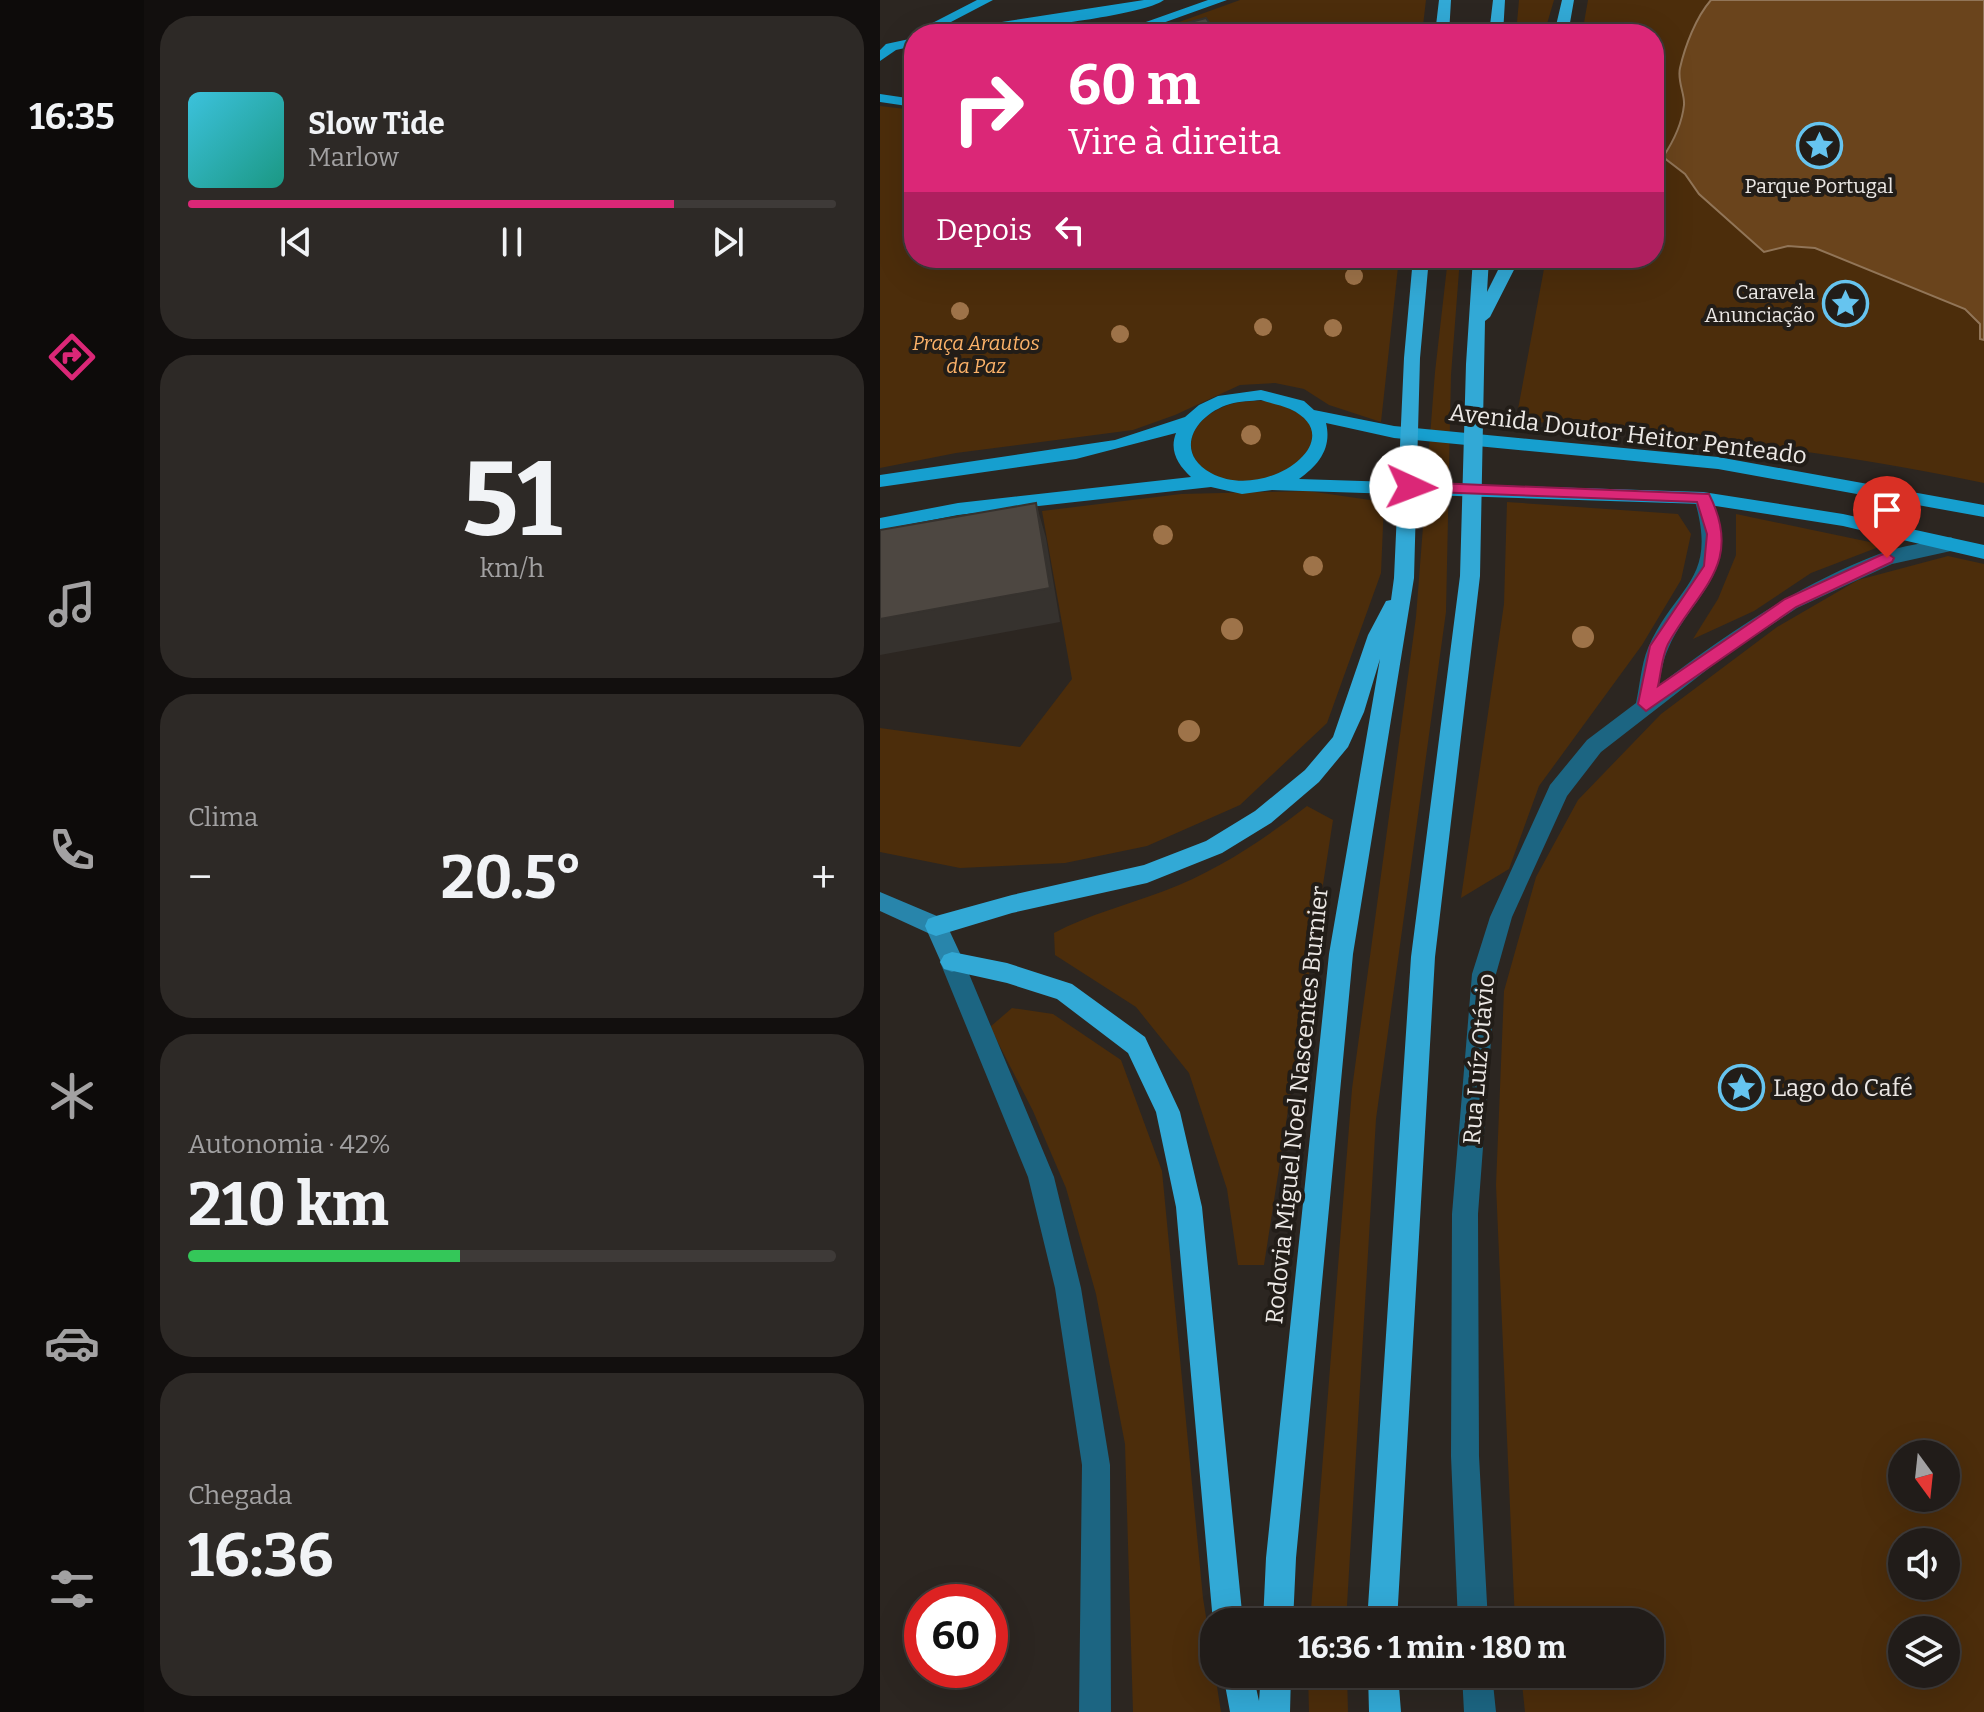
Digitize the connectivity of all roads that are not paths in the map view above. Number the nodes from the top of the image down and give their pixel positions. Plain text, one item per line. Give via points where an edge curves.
1 (987, 0) edge
2 (1158, 0) edge
3 (1221, 0) edge
4 (1445, 0) edge
5 (1499, 0) edge
6 (1568, 0) edge
7 (938, 24) edge
8 (1019, 24) edge
9 (1149, 24) edge
10 (1443, 24) edge
11 (1497, 24) edge
12 (1563, 24) edge
13 (904, 41) edge
14 (904, 45) edge
15 (884, 52) edge
16 (883, 96) edge
17 (904, 101) edge
18 (1420, 268) edge
19 (1480, 268) edge
20 (1507, 268) edge
21 (1476, 329) junction
22 (1313, 415) junction
23 (1189, 422) junction
24 (880, 481) edge
25 (1212, 481) junction
26 (1270, 484) junction
27 (1703, 498) junction
28 (1984, 511) edge
29 (880, 524) edge
30 (1951, 544) junction
31 (1984, 552) edge
32 (1403, 584) junction
33 (1646, 704) junction
34 (880, 901) edge
35 (936, 926) junction
36 (952, 962) junction
37 (1227, 1608) edge
38 (1279, 1608) edge
39 (1383, 1608) edge
40 (1473, 1608) edge
41 (1241, 1688) edge
42 (1275, 1688) edge
43 (1384, 1688) edge
44 (1478, 1688) edge
45 (1095, 1712) edge
46 (1246, 1712) edge
47 (1274, 1712) edge
48 (1385, 1712) edge
49 (1480, 1712) edge

1 - 7 main road
2 - 8 main road
3 - 9 main road
4 - 10 highway
5 - 11 highway
6 - 12 highway
13 - 15 main road
14 - 15 main road
16 - 17 main road
18 - 32 highway, Rodovia Miguel Noel Nascentes Burnier
19 - 21 highway
20 - 21 highway
21 - 39 highway via 1470,576 1423,957
22 - 23 main road via 1282,398 1240,396 1211,406
22 - 26 main road via 1322,445 1314,460 1299,473
22 - 28 main road, Avenida Doutor Heitor Penteado via 1394,432 1718,463
23 - 24 main road via 1157,436 1098,448
23 - 25 main road via 1182,435 1186,461
25 - 26 main road
25 - 29 main road via 958,509
26 - 27 main road
27 - 30 main road via 1785,509
27 - 33 street via 1715,534 1711,567 1659,646
30 - 31 main road
30 - 33 street, Rua Luíz Otávio via 1902,553 1817,589
32 - 35 highway via 1378,635 1341,741 1312,776 1263,817 1214,847 1147,874
32 - 38 highway, Rodovia Miguel Noel Nascentes Burnier via 1341,954
33 - 40 street, Rua Luíz Otávio via 1594,746 1558,791 1501,917 1484,974 1465,1214 1463,1315
34 - 35 main road
35 - 36 main road
36 - 37 highway via 1064,991 1137,1045 1168,1112 1189,1207
36 - 45 street via 1041,1177 1068,1288 1096,1465
41 - 46 highway
42 - 47 highway
43 - 48 highway
44 - 49 street

